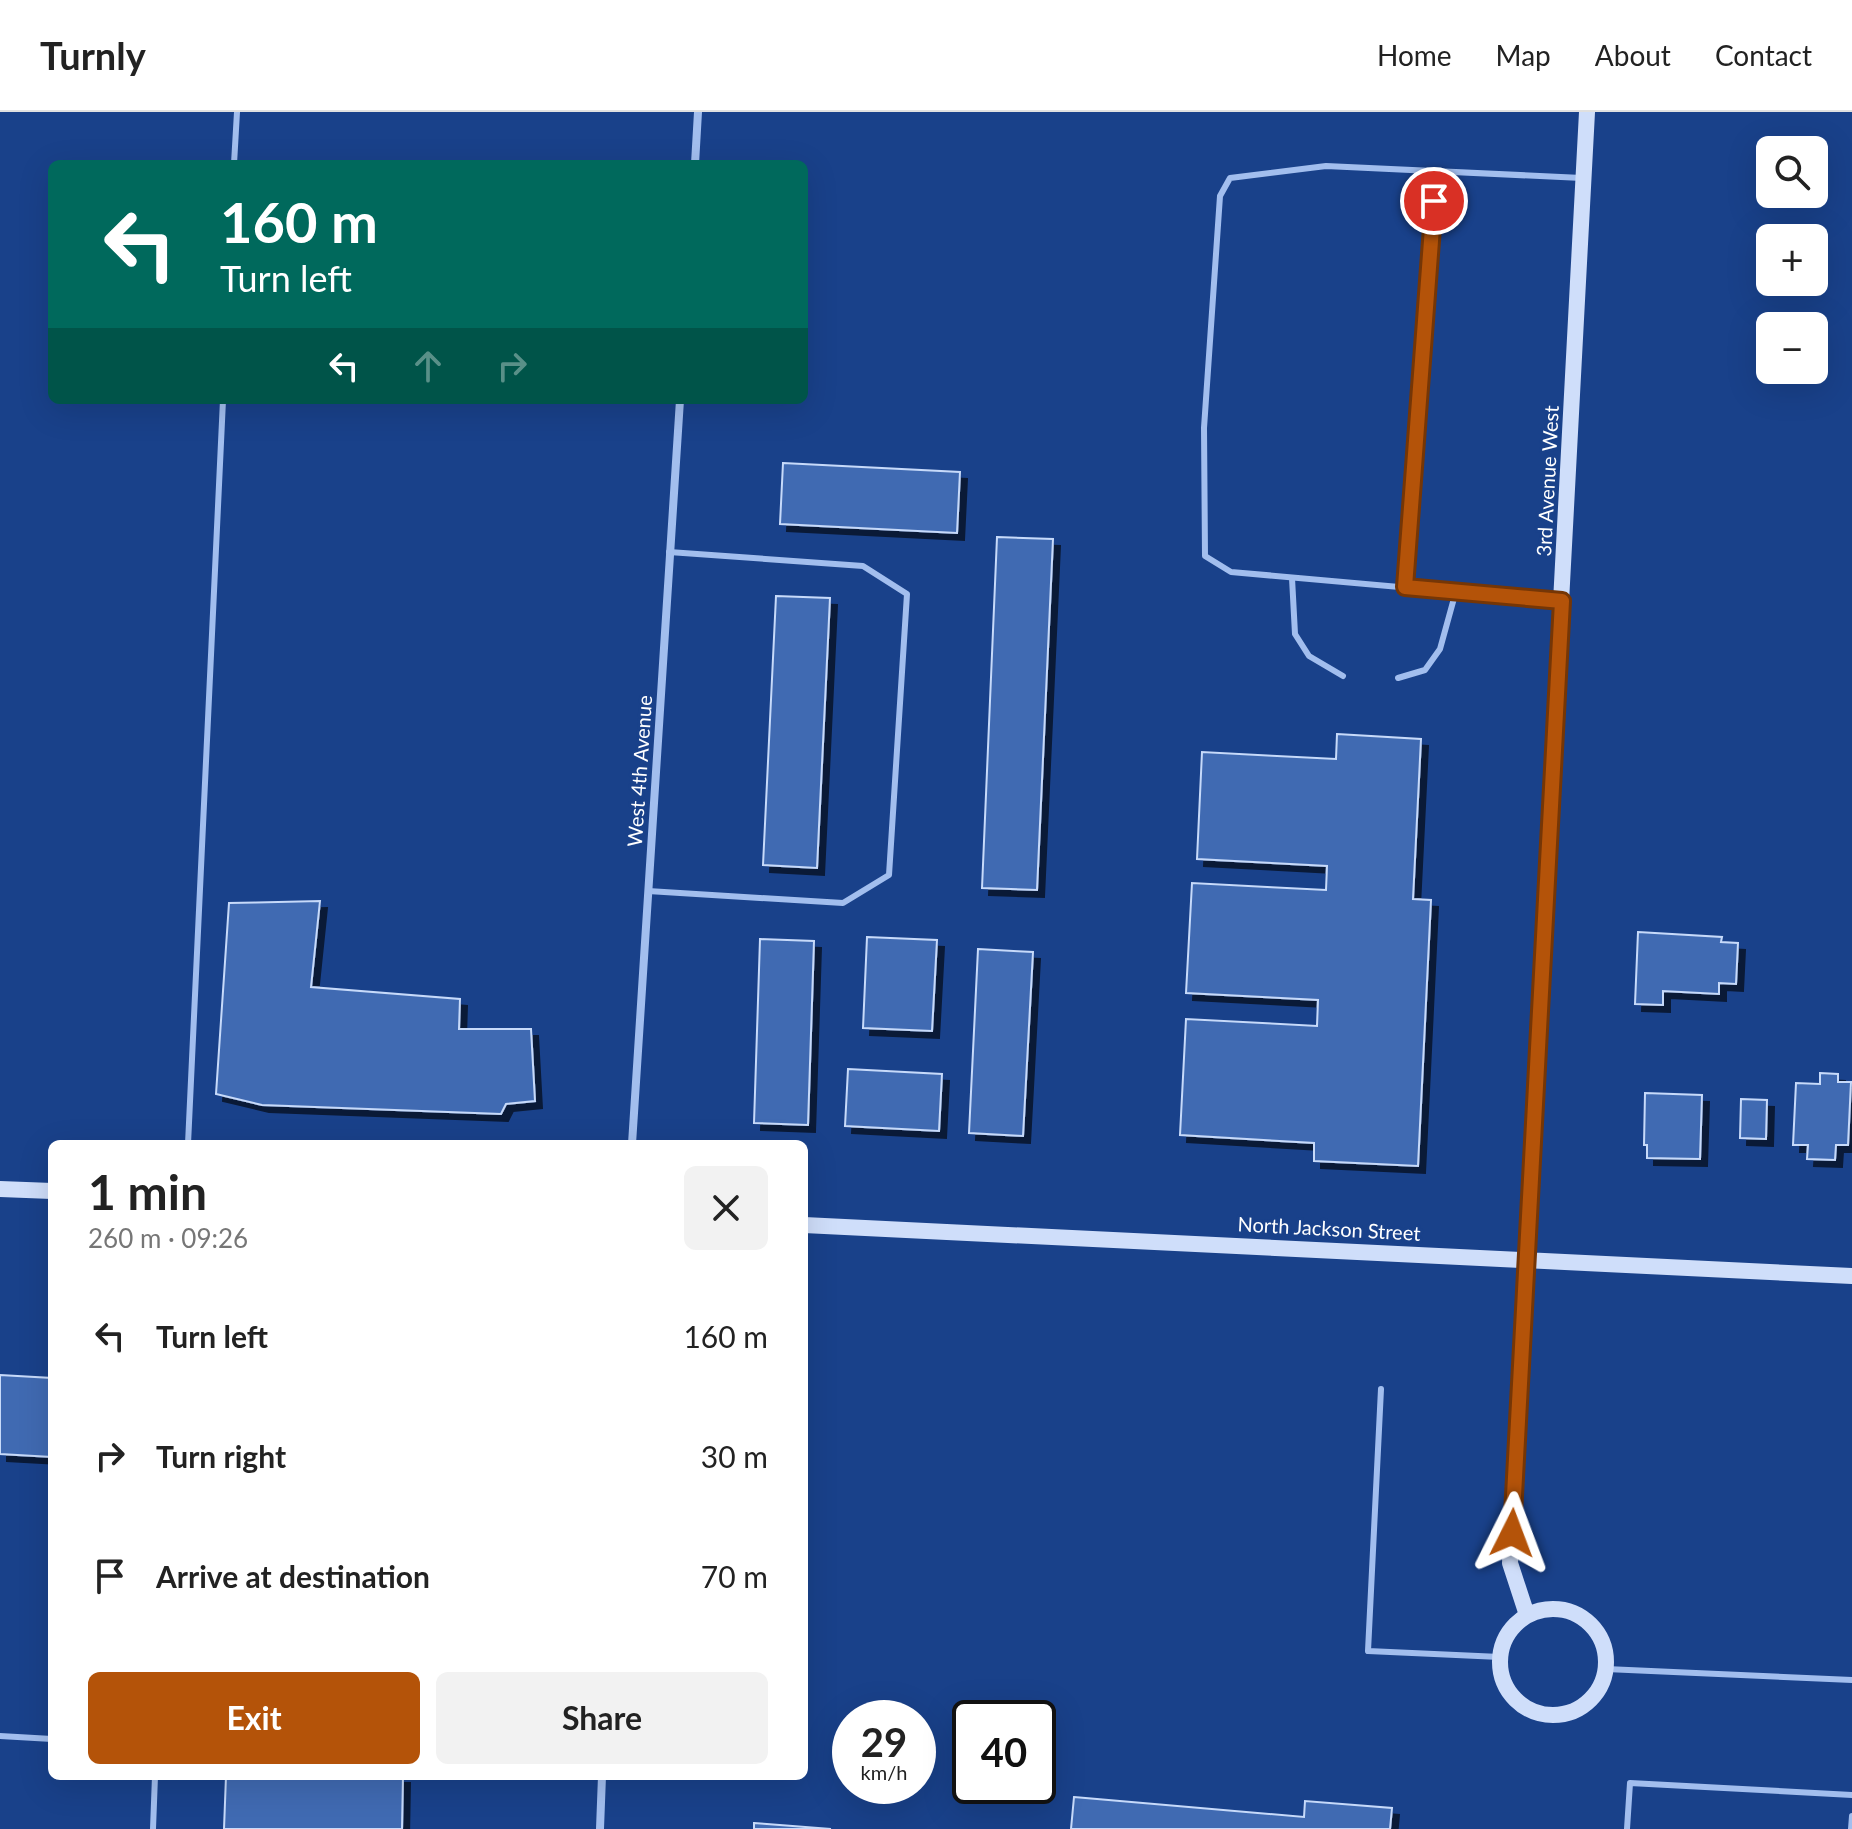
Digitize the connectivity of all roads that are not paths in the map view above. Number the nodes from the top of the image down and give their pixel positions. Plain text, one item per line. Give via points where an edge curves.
1 (237, 112) edge
2 (698, 112) edge
3 (1587, 112) edge
4 (234, 160) edge
5 (695, 160) edge
6 (1437, 172) junction
7 (1584, 178) junction
8 (223, 404) edge
9 (680, 404) edge
10 (669, 552) junction
11 (1292, 578) junction
12 (1405, 587) junction
13 (1456, 591) junction
14 (1562, 601) junction
15 (1343, 676) dead end
16 (1398, 678) dead end
17 (648, 891) junction
18 (188, 1140) edge
19 (632, 1140) edge
20 (0, 1189) edge
21 (48, 1191) edge
22 (808, 1225) edge
23 (1527, 1259) junction
24 (1852, 1276) edge
25 (1381, 1389) dead end
26 (1527, 1615) junction
27 (1500, 1657) junction
28 (1606, 1669) junction
29 (1852, 1680) edge
30 (0, 1736) edge
31 (48, 1739) edge
32 (155, 1780) edge
33 (602, 1780) edge
34 (1852, 1795) edge
35 (1852, 1816) edge
36 (153, 1829) edge
37 (600, 1829) edge
38 (1627, 1829) edge
39 (1851, 1829) edge

1 - 4 lane
2 - 5 street
3 - 7 street, 3rd Avenue West
6 - 7 lane
6 - 11 lane via 1326,166 1230,178 1220,196 1204,428 1205,556 1231,572
6 - 12 lane
7 - 14 street, 3rd Avenue West
8 - 18 lane
9 - 10 street, West 4th Avenue
10 - 17 street, West 4th Avenue
10 - 17 lane via 863,566 907,594 889,875 843,903
11 - 12 lane
11 - 15 lane via 1295,634 1309,656
12 - 13 lane
13 - 14 lane
13 - 16 lane via 1440,649 1425,670
14 - 23 street, 3rd Avenue West
17 - 19 street, West 4th Avenue
20 - 21 street
22 - 23 street, North Jackson Street
23 - 24 street, North Jackson Street
23 - 26 street, 3rd Avenue West via 1510,1563
25 - 27 lane via 1368,1651
26 - 27 street via 1514,1626
26 - 28 street via 1560,1609 1590,1623 1606,1652
27 - 28 street via 1509,1692 1539,1714 1575,1712 1590,1702
28 - 29 lane
30 - 31 lane
32 - 36 lane
33 - 37 street
34 - 38 lane via 1630,1783
35 - 39 lane

